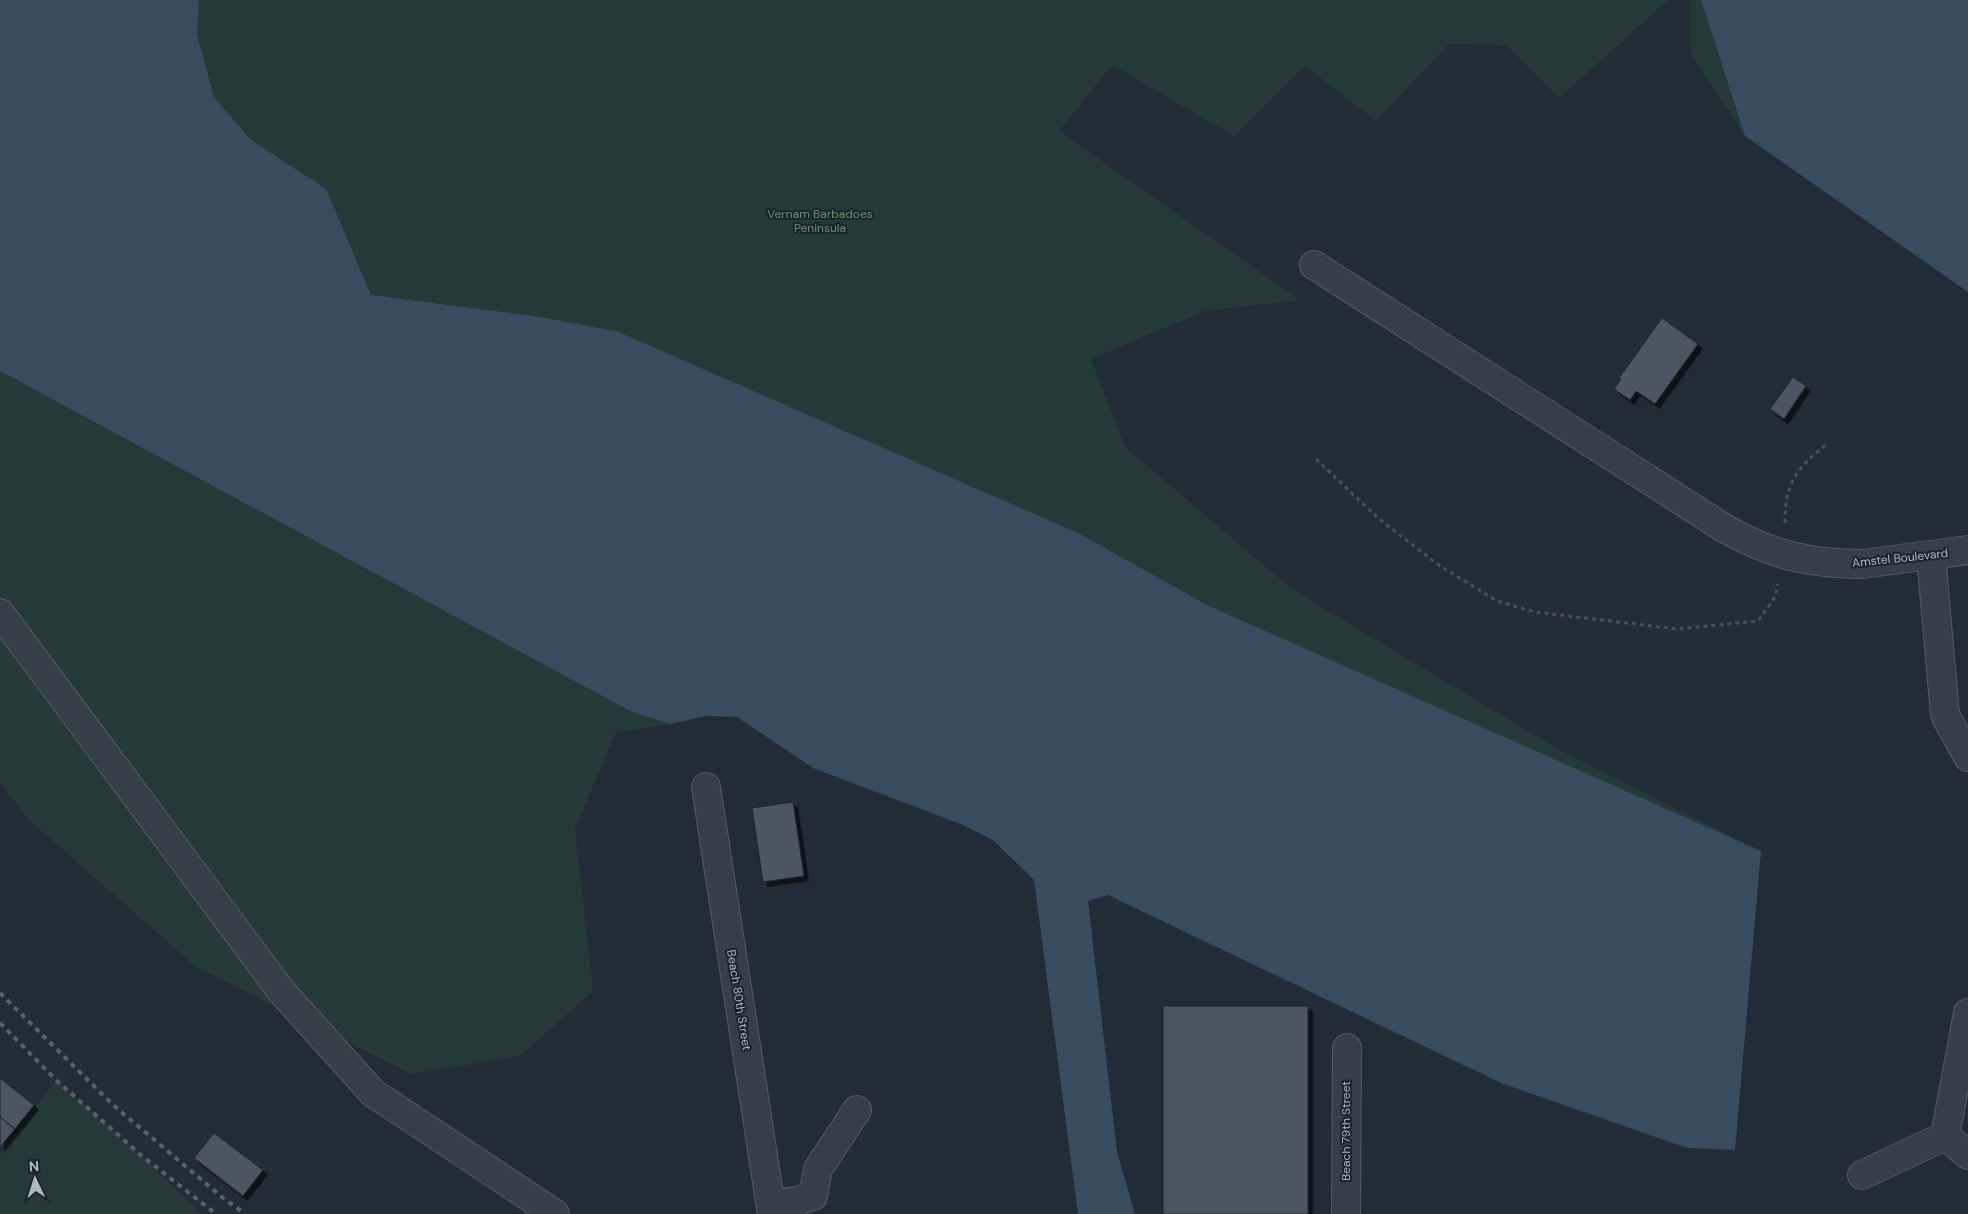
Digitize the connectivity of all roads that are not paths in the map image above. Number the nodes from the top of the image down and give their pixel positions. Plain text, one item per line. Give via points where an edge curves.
1 (1314, 265) dead end
2 (1968, 550) edge
3 (1931, 555) junction
4 (0, 613) edge
5 (1968, 757) edge
6 (706, 787) dead end
7 (1968, 1013) edge
8 (1347, 1048) dead end
9 (857, 1110) dead end
10 (1945, 1136) junction
11 (1968, 1155) edge
12 (1862, 1175) dead end
13 (771, 1209) edge
14 (555, 1214) edge
15 (1346, 1214) edge

1 - 3 street, Amstel Boulevard via 1746,540 1784,555 1844,564
2 - 3 street, Amstel Boulevard
3 - 5 street via 1945,715
4 - 14 street via 282,992 373,1093
6 - 13 street, Beach 80th Street
7 - 10 street
8 - 15 street, Beach 79th Street
9 - 13 street via 818,1169 812,1196
10 - 11 street
10 - 12 street

